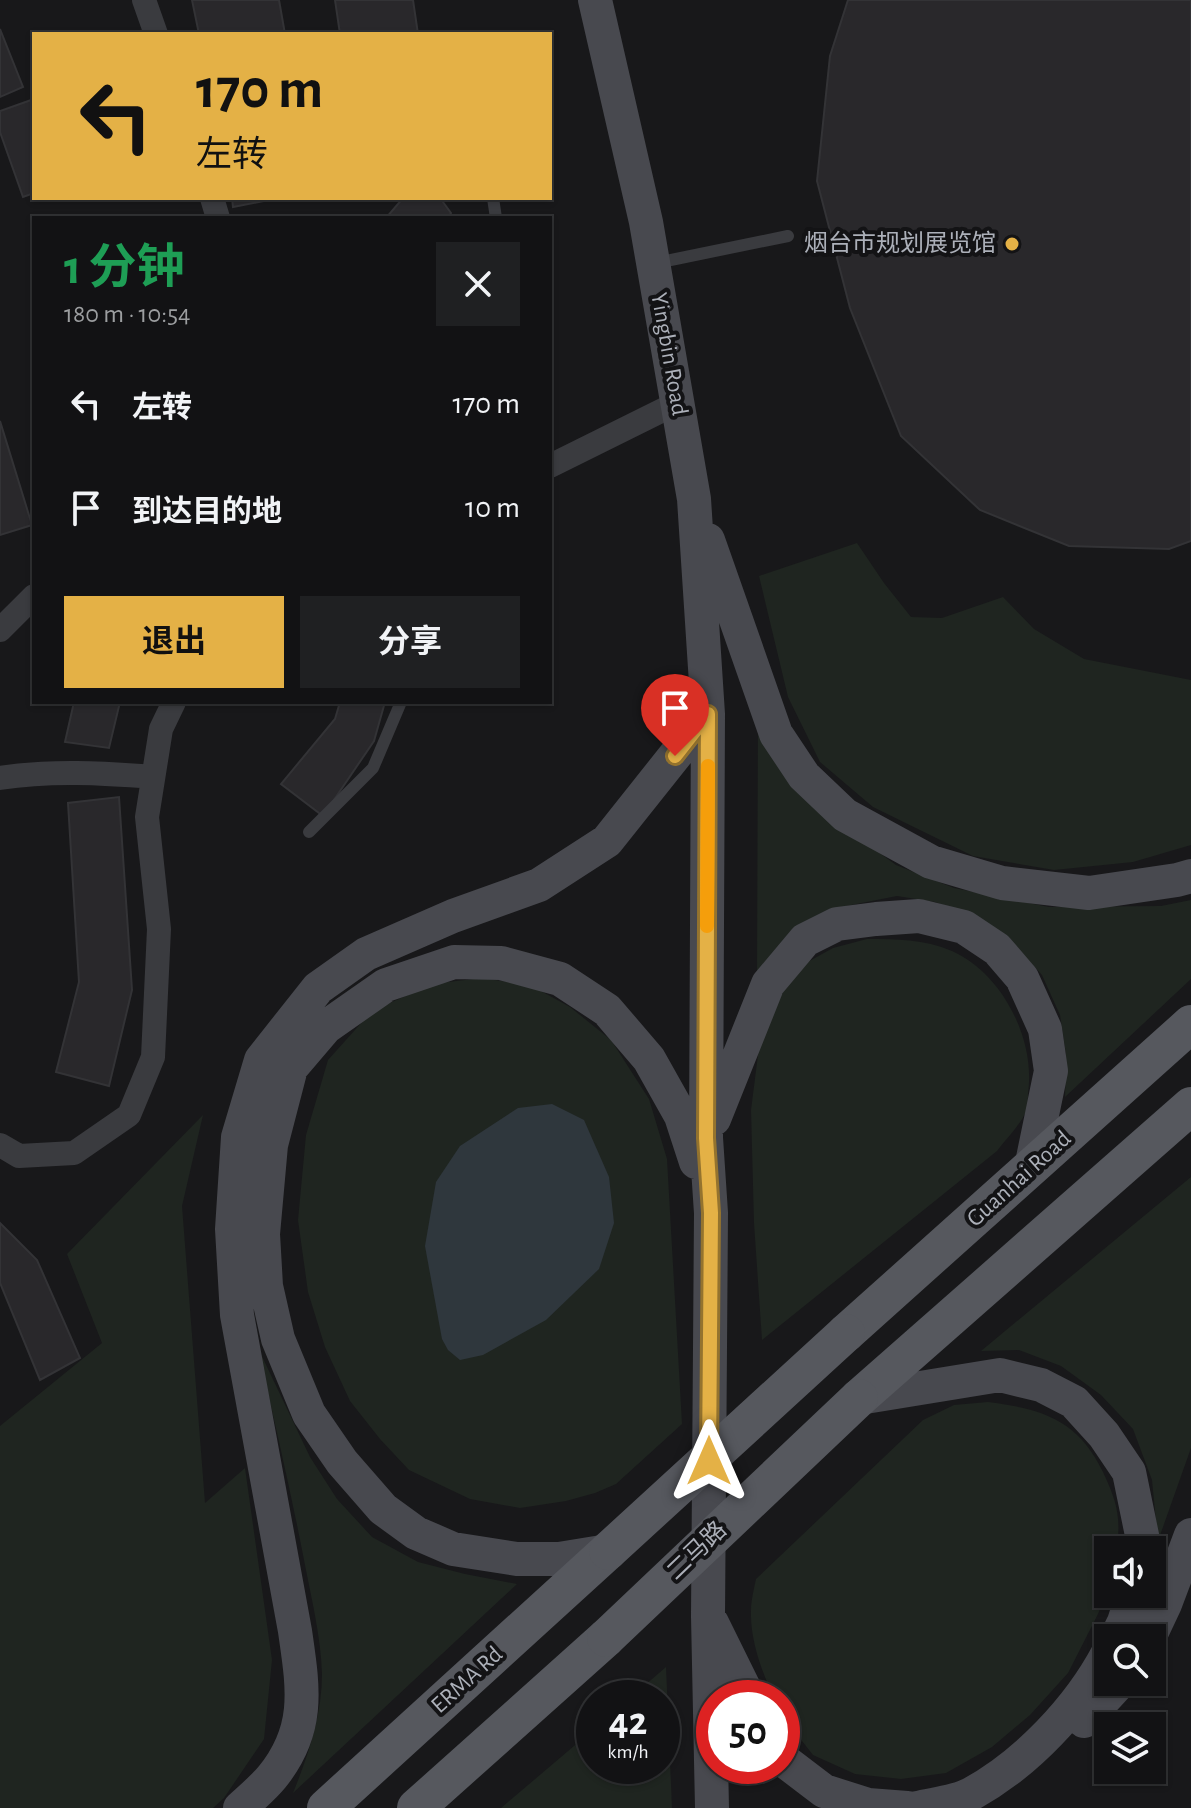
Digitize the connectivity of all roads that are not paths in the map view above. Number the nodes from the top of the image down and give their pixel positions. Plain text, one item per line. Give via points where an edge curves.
1 (144, 0) edge
2 (595, 0) edge
3 (155, 32) edge
4 (788, 236) dead end
5 (653, 264) junction
6 (677, 403) junction
7 (552, 465) edge
8 (694, 499) junction
9 (32, 598) edge
10 (0, 630) edge
11 (173, 704) edge
12 (400, 704) edge
13 (708, 714) junction
14 (153, 777) junction
15 (0, 778) edge
16 (309, 832) dead end
17 (1191, 876) edge
18 (1191, 1024) edge
19 (1191, 1106) edge
20 (706, 1138) junction
21 (0, 1145) edge
22 (1031, 1168) junction
23 (711, 1213) junction
24 (859, 1398) junction
25 (1191, 1535) edge
26 (1142, 1536) edge
27 (608, 1551) junction
28 (1183, 1578) edge
29 (708, 1616) junction
30 (1156, 1624) edge
31 (1094, 1675) edge
32 (740, 1680) edge
33 (1107, 1696) edge
34 (800, 1773) edge
35 (422, 1804) edge
36 (240, 1808) edge
37 (326, 1808) edge
38 (712, 1808) edge
39 (907, 1808) edge
40 (917, 1808) edge
41 (991, 1808) edge

1 - 3 street
2 - 5 main road, Yingbin Road
4 - 5 lane
5 - 6 main road, Yingbin Road
6 - 7 street
6 - 8 main road, Yingbin Road
8 - 13 main road, Yingbin Road
8 - 17 main road via 776,734 804,776 845,815 931,862 1002,883 1089,893
9 - 10 street
11 - 14 street via 161,729
12 - 16 lane via 373,768
13 - 20 main road, Yingbin Road
13 - 36 main road via 607,841 539,885 366,954 318,988 261,1060 238,1137 232,1229 237,1315 295,1631 302,1712 291,1748 272,1777
14 - 15 street via 104,773
14 - 21 street via 147,817 159,929 153,1057 147,1072 129,1115 74,1153 19,1156
18 - 22 main road, Guanhai Road
19 - 24 main road, 二马路
20 - 22 main road via 768,984 805,940 837,924 919,916 964,927 997,949 1022,978 1045,1029 1051,1071
20 - 23 main road, Yingbin Road
22 - 27 main road, Guanhai Road, bridge
23 - 27 main road via 681,1116 649,1059 607,1010 560,979 501,963 454,962 386,985 326,1027 291,1068 271,1145 263,1234 266,1286 278,1339 309,1414 383,1509 416,1533 453,1549 517,1559
23 - 29 main road
24 - 26 main road via 1000,1375 1041,1385 1074,1402 1129,1472
24 - 35 main road, 二马路, bridge
25 - 28 main road
27 - 37 main road, ERMA Rd
28 - 30 main road
29 - 32 main road
29 - 38 main road
31 - 40 main road via 1072,1709 1020,1760 969,1795
33 - 41 main road
34 - 39 main road via 824,1791 868,1805

